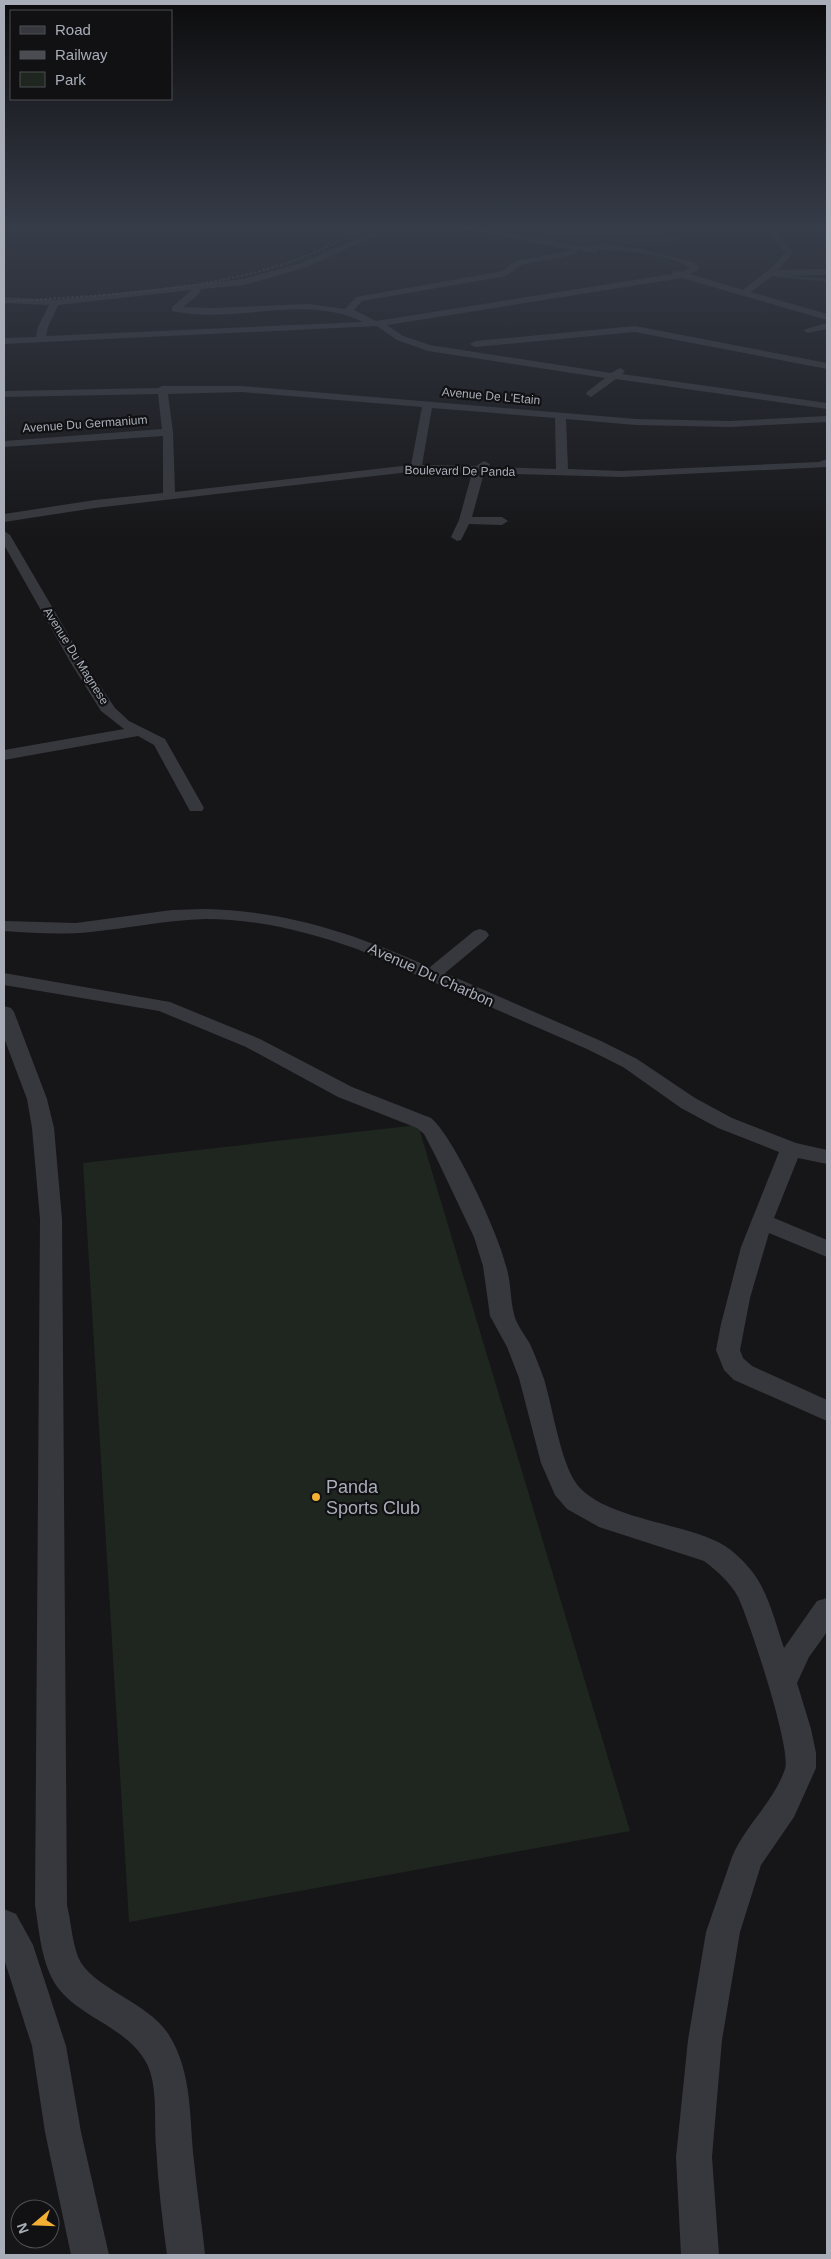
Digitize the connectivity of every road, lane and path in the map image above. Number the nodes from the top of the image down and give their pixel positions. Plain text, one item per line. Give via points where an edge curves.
1 (42, 331) edge
2 (199, 331) edge
3 (390, 331) edge
4 (596, 331) edge
5 (657, 331) edge
6 (41, 338) junction
7 (4, 341) edge
8 (475, 344) dead end
9 (813, 349) dead end
10 (803, 361) junction
11 (827, 366) edge
12 (625, 367) dead end
13 (563, 369) junction
14 (664, 372) dead end
15 (614, 376) junction
16 (547, 379) dead end
17 (656, 382) junction
18 (696, 388) junction
19 (788, 388) dead end
20 (162, 390) junction
21 (645, 390) dead end
22 (4, 394) edge
23 (591, 394) dead end
24 (742, 395) junction
25 (682, 400) dead end
26 (778, 400) junction
27 (428, 404) junction
28 (730, 405) dead end
29 (827, 406) edge
30 (560, 414) junction
31 (827, 419) edge
32 (168, 432) junction
33 (4, 444) edge
34 (827, 461) edge
35 (417, 466) junction
36 (482, 467) junction
37 (562, 471) junction
38 (168, 493) junction
39 (4, 514) edge
40 (4, 518) edge
41 (465, 520) junction
42 (502, 521) dead end
43 (4, 535) edge
44 (456, 537) dead end
45 (140, 731) junction
46 (4, 755) edge
47 (196, 808) dead end
48 (4, 926) edge
49 (480, 935) dead end
50 (431, 975) junction
51 (4, 979) edge
52 (4, 1012) edge
53 (792, 1149) junction
54 (827, 1157) edge
55 (763, 1222) junction
56 (827, 1249) edge
57 (827, 1411) edge
58 (827, 1610) edge
59 (782, 1683) junction
60 (4, 1926) edge
61 (90, 2255) edge
62 (186, 2255) edge
63 (700, 2255) edge

1 - 6 street
2 - 6 street
3 - 13 street via 421,346
4 - 8 street
5 - 10 street
6 - 7 street
9 - 10 street
10 - 11 street
12 - 15 street
13 - 15 street
13 - 16 street
14 - 17 street
15 - 17 street
15 - 23 street
17 - 18 street
17 - 21 street
18 - 24 street
18 - 25 street
19 - 26 street
20 - 22 street, Avenue De L'Etain
20 - 27 street, Avenue De L'Etain via 241,389
20 - 32 street
24 - 26 street
24 - 28 street
26 - 29 street
27 - 30 street, Avenue De L'Etain
27 - 35 street
30 - 31 street, Avenue De L'Etain via 683,424
30 - 37 street
32 - 33 street, Avenue Du Germanium
32 - 38 street
34 - 37 street, Boulevard De Panda via 822,465 622,474
35 - 36 street, Boulevard De Panda
35 - 38 street, Boulevard De Panda
36 - 37 street, Boulevard De Panda
36 - 41 street
38 - 39 street, Boulevard De Panda
38 - 40 street, Boulevard De Panda
41 - 42 street
41 - 44 street
43 - 45 street, Avenue Du Magnese via 79,665 110,711 124,724
45 - 46 street
45 - 47 street, Avenue Du Magnese via 160,742
48 - 50 street, Avenue Du Charbon via 76,928 204,914 267,918 329,932
49 - 50 street
50 - 53 street, Avenue Du Charbon via 594,1045 630,1063 688,1103 725,1123
51 - 59 street via 163,1006 254,1043 345,1092 424,1123 432,1130 485,1237 495,1266 502,1316 531,1378 554,1463 564,1487 576,1500 609,1519 699,1547 728,1564 751,1594
52 - 62 street via 37,1099 43,1128 51,1219 51,1905 66,1970 85,1991 137,2023 157,2047 167,2074 172,2107
53 - 54 street, Avenue Du Charbon
53 - 55 street
55 - 56 street
55 - 57 street via 747,1263 728,1350 733,1363 743,1373
58 - 59 street via 799,1648
59 - 63 street via 796,1730 801,1768 783,1807 748,1857 723,1932 705,2040 694,2156
60 - 61 street via 20,1957 50,2046 63,2132

